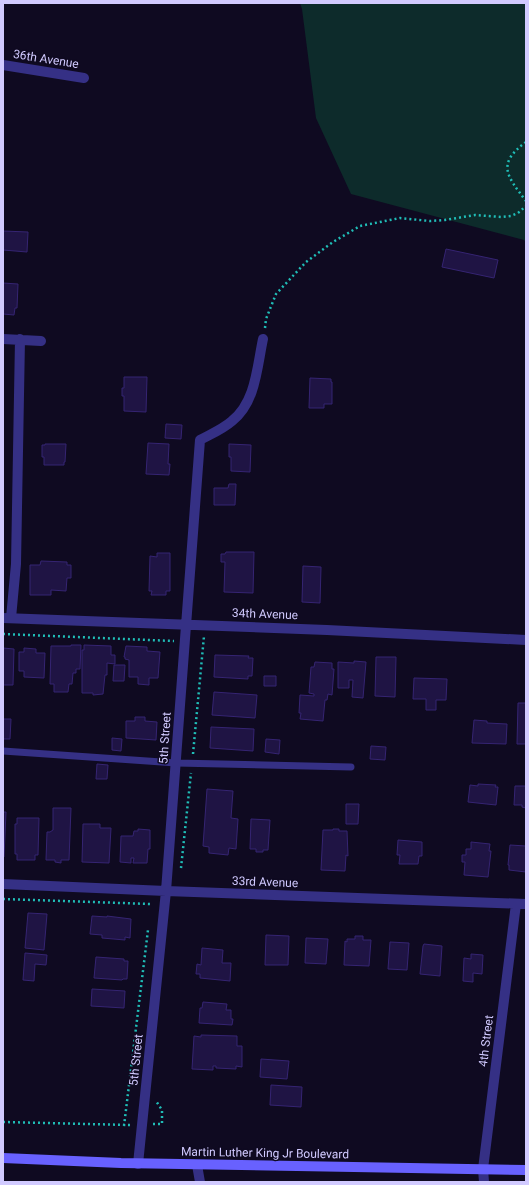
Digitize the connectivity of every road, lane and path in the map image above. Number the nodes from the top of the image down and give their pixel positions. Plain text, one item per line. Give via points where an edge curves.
1 (3, 65) edge
2 (84, 78) dead end
3 (526, 142) edge
4 (526, 201) edge
5 (526, 206) edge
6 (20, 339) junction
7 (263, 339) joint
8 (3, 340) edge
9 (41, 341) dead end
10 (7, 618) edge
11 (186, 624) junction
12 (175, 625) junction
13 (3, 634) edge
14 (526, 640) edge
15 (173, 641) junction
16 (185, 642) junction
17 (204, 642) dead end
18 (173, 648) dead end
19 (3, 751) edge
20 (176, 763) junction
21 (351, 766) dead end
22 (3, 884) edge
23 (153, 890) junction
24 (166, 891) junction
25 (3, 898) edge
26 (521, 904) edge
27 (148, 928) dead end
28 (3, 1122) edge
29 (162, 1124) dead end
30 (142, 1125) junction
31 (124, 1126) junction
32 (3, 1158) edge
33 (138, 1164) junction
34 (197, 1165) junction
35 (483, 1169) junction
36 (526, 1170) edge
37 (200, 1182) edge
38 (484, 1182) edge

1 - 2 street, 36th Avenue
3 - 4 path via 513,153 507,167 508,175
5 - 7 path via 518,213 506,216 475,215 430,221 400,218 360,226 306,262 276,294 266,319
6 - 8 street
6 - 9 street
6 - 10 street via 16,564
7 - 11 street, 5th Street via 253,389 243,410 232,422 200,440
10 - 12 street, 34th Avenue
11 - 12 street, 34th Avenue
11 - 14 street, 34th Avenue
11 - 16 street, 5th Street
12 - 15 path
13 - 15 path
15 - 16 path
15 - 18 path
16 - 17 path
16 - 20 street, 5th Street
19 - 20 lane
20 - 21 lane
20 - 24 street, 5th Street
22 - 23 street, 33rd Avenue
23 - 24 street, 33rd Avenue
23 - 25 path via 151,904
24 - 26 street, 33rd Avenue
24 - 30 street, 5th Street
26 - 35 street, 4th Street
27 - 31 path
28 - 31 path
29 - 30 path
30 - 31 path
30 - 33 street, 5th Street
32 - 33 main road, Martin Luther King Jr Boulevard
33 - 34 main road, Martin Luther King Jr Boulevard
34 - 35 main road, Martin Luther King Jr Boulevard
34 - 37 street
35 - 36 main road, Martin Luther King Jr Boulevard
35 - 38 street, 4th Street

